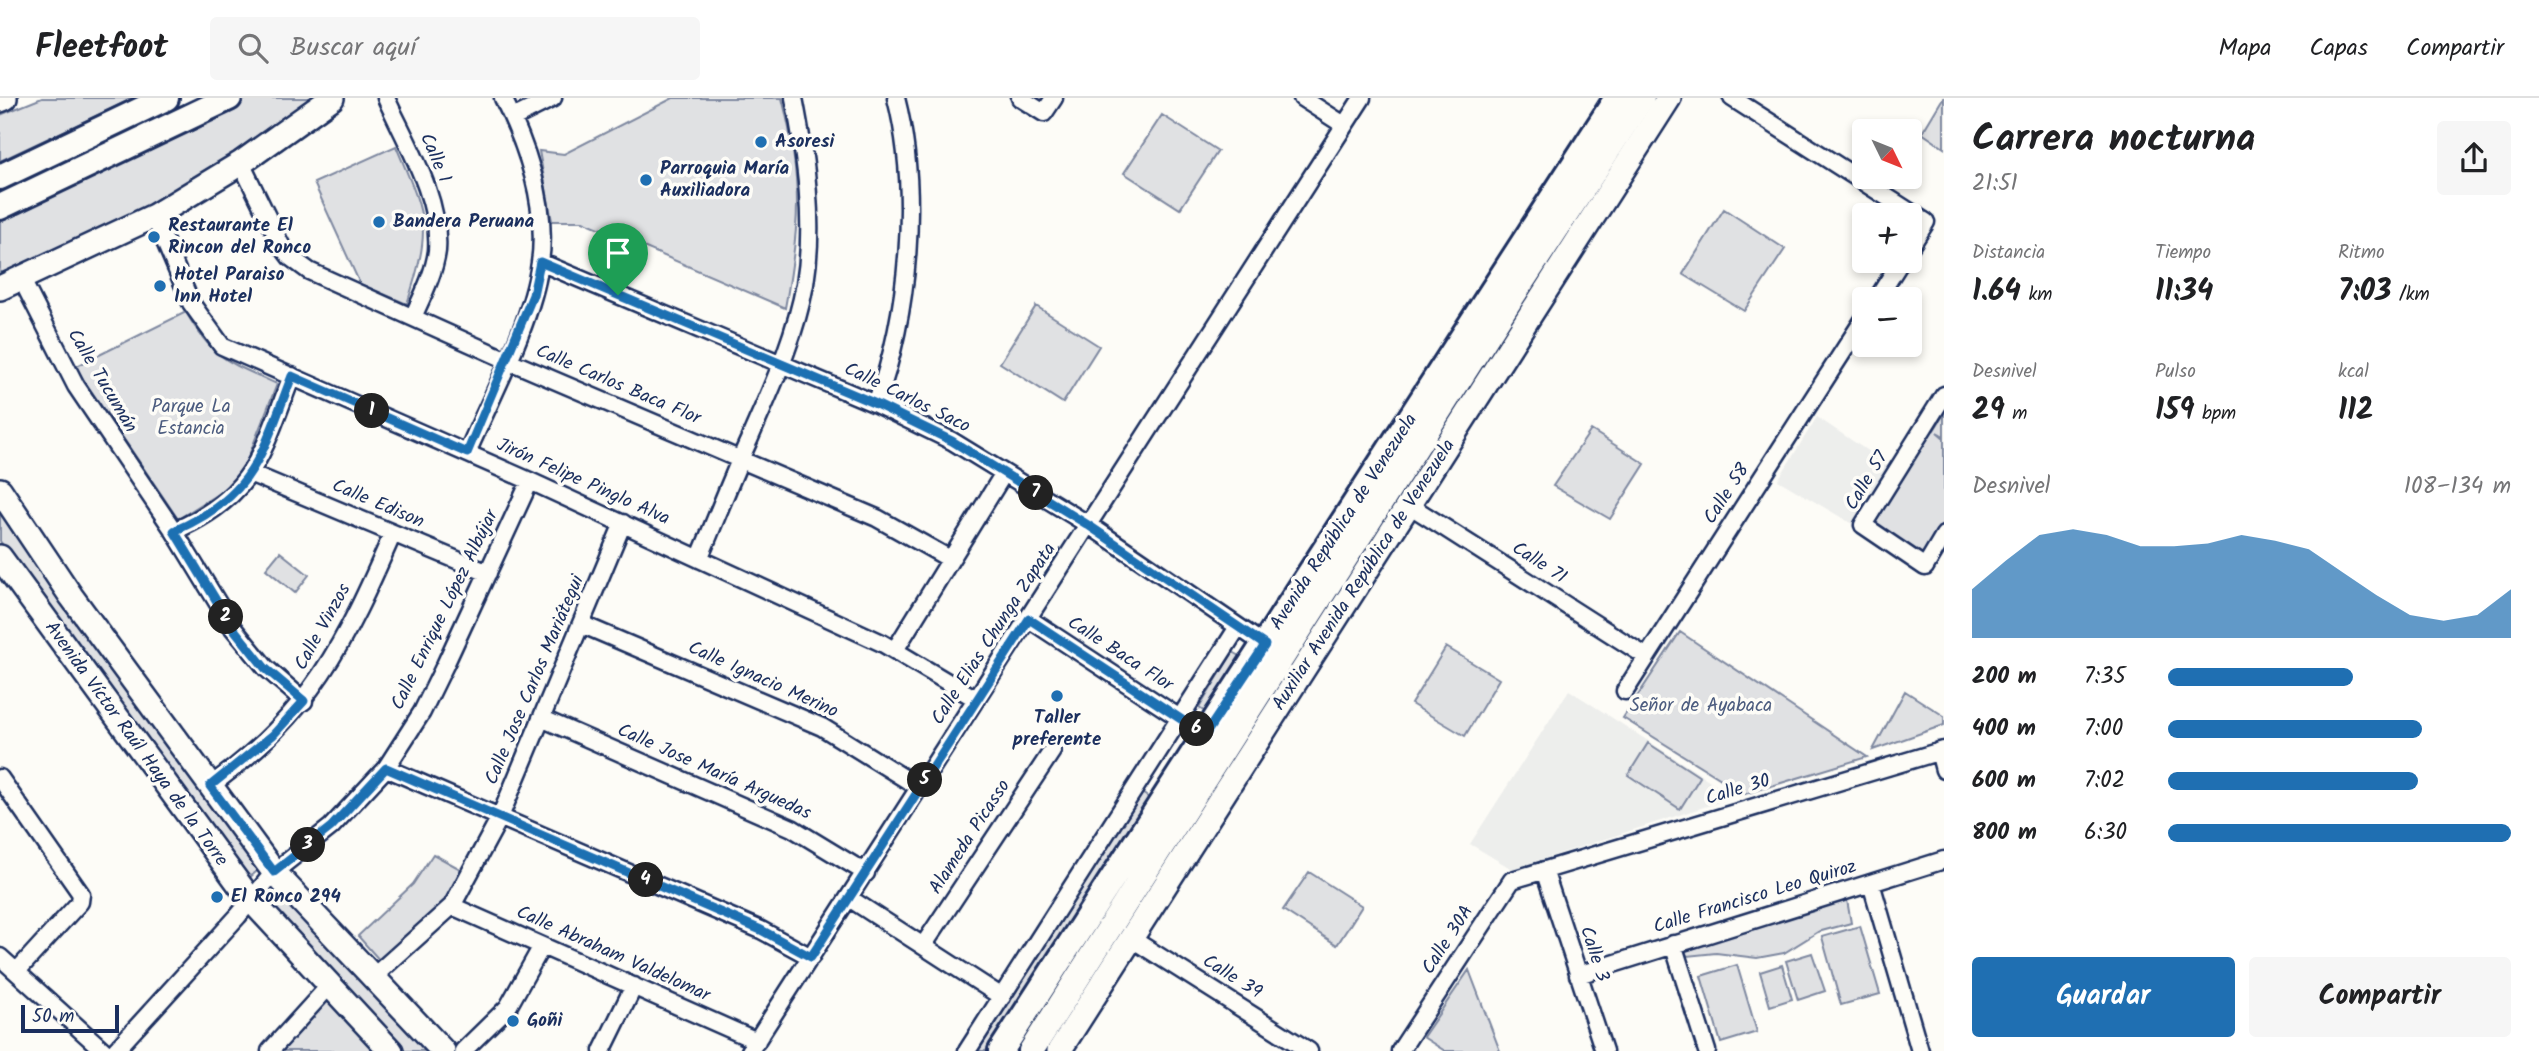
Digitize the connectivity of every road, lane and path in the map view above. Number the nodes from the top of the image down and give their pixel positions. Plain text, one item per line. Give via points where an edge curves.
1 (5, 98) edge
2 (166, 98) edge
3 (229, 98) edge
4 (332, 98) edge
5 (386, 98) edge
6 (503, 98) edge
7 (554, 98) edge
8 (794, 98) edge
9 (896, 98) edge
10 (1020, 98) edge
11 (1054, 98) edge
12 (1302, 98) edge
13 (1362, 98) edge
14 (1617, 98) edge
15 (1642, 98) edge
16 (1669, 98) edge
17 (1732, 98) edge
18 (0, 100) edge
19 (513, 118) junction
20 (1345, 125) junction
21 (241, 163) junction
22 (0, 177) edge
23 (1896, 203) edge
24 (0, 207) edge
25 (154, 216) junction
26 (540, 262) junction
27 (21, 278) junction
28 (0, 288) edge
29 (412, 317) junction
30 (1852, 338) edge
31 (507, 360) junction
32 (782, 364) junction
33 (292, 376) junction
34 (1944, 395) edge
35 (876, 404) junction
36 (467, 453) junction
37 (739, 461) junction
38 (1004, 472) junction
39 (252, 474) junction
40 (530, 481) junction
41 (0, 490) edge
42 (1409, 505) junction
43 (623, 523) junction
44 (1088, 525) junction
45 (174, 531) junction
46 (393, 533) junction
47 (1944, 535) edge
48 (0, 557) edge
49 (699, 559) junction
50 (950, 559) junction
51 (488, 573) junction
52 (1029, 619) junction
53 (581, 624) junction
54 (1238, 627) junction
55 (1265, 645) junction
56 (895, 650) junction
57 (1647, 657) junction
58 (1625, 691) dead end
59 (976, 699) junction
60 (304, 701) junction
61 (1180, 718) junction
62 (541, 719) junction
63 (1214, 741) junction
64 (1052, 751) dead end
65 (1941, 751) edge
66 (386, 768) junction
67 (1944, 770) edge
68 (0, 778) edge
69 (210, 786) junction
70 (920, 788) junction
71 (500, 817) junction
72 (1944, 860) edge
73 (1544, 870) junction
74 (274, 872) junction
75 (866, 873) junction
76 (1871, 883) junction
77 (849, 898) junction
78 (250, 899) junction
79 (452, 906) junction
80 (1132, 939) junction
81 (1673, 944) junction
82 (542, 946) junction
83 (923, 946) junction
84 (0, 957) edge
85 (811, 957) junction
86 (17, 971) junction
87 (1578, 975) junction
88 (373, 978) junction
89 (330, 985) junction
90 (634, 986) junction
91 (1002, 996) junction
92 (753, 1046) edge
93 (1408, 1048) edge
94 (104, 1051) edge
95 (115, 1051) edge
96 (270, 1051) edge
97 (391, 1051) edge
98 (443, 1051) edge
99 (463, 1051) edge
100 (602, 1051) edge
101 (967, 1051) edge
102 (1001, 1051) edge
103 (1031, 1051) edge
104 (1059, 1051) edge
105 (1309, 1051) edge
106 (1604, 1051) edge
107 (1707, 1051) edge
108 (1920, 1051) edge

1 - 18 main road
2 - 22 main road
3 - 24 main road
4 - 21 main road
5 - 29 street, Calle 1 via 428,194 436,226 432,274
6 - 19 street
7 - 19 street
8 - 32 street via 806,166 808,255 799,312
9 - 35 street via 906,150 909,241 902,302
10 - 11 street via 1044,113
12 - 20 street
13 - 20 street, Calle Elias Chunga Zapata
14 - 55 main road, Avenida República de Venezuela
15 - 63 main road, Avenida República de Venezuela
16 - 42 main road, Auxiliar Avenida República de Venezuela
17 - 23 street
19 - 26 street via 537,192
20 - 44 street, Calle Elias Chunga Zapata
21 - 25 main road
21 - 29 street, Calle Carlos Baca Flor via 290,257 309,271
25 - 27 main road
25 - 33 street, Jirón Felipe Pinglo Alva via 191,303 210,332 231,350
26 - 31 street via 533,295
26 - 32 street, Calle Carlos Saco
27 - 28 main road
27 - 45 street, Calle Tucumán via 76,386
29 - 31 street, Calle Carlos Baca Flor
30 - 57 street, Calle 58
31 - 36 street
31 - 37 street, Calle Carlos Baca Flor
32 - 35 street, Calle Carlos Saco
32 - 37 street
33 - 36 street, Jirón Felipe Pinglo Alva
33 - 39 street
34 - 47 street, Calle 57 via 1863,525 1925,566
35 - 38 street, Calle Carlos Saco
36 - 40 street, Jirón Felipe Pinglo Alva
37 - 49 street
37 - 50 street, Calle Carlos Baca Flor via 877,518
38 - 44 street, Calle Carlos Saco
38 - 50 street
39 - 45 street via 238,492
39 - 46 street, Calle Edison
40 - 43 street, Jirón Felipe Pinglo Alva
40 - 51 street, Calle Enrique López Albújar
41 - 69 main road, Avenida Víctor Raúl Haya de la Torre
42 - 57 street, Calle 71
42 - 80 main road, Auxiliar Avenida República de Venezuela
43 - 49 street, Jirón Felipe Pinglo Alva
43 - 53 street, Calle Jose Carlos Mariátegui
44 - 52 street, Calle Elias Chunga Zapata
44 - 54 street, Calle Carlos Saco
45 - 60 street, Calle Tucumán via 233,628 265,668
46 - 51 street, Calle Edison
46 - 60 street, Calle Vinzos via 359,612
48 - 78 main road, Avenida Víctor Raúl Haya de la Torre
49 - 56 street, Jirón Felipe Pinglo Alva
50 - 56 street
51 - 66 street, Calle Enrique López Albújar via 422,712
52 - 59 street, Calle Elias Chunga Zapata
52 - 61 street, Calle Baca Flor
53 - 62 street, Calle Jose Carlos Mariátegui
53 - 70 street, Calle Ignacio Merino via 822,727
54 - 55 street, Calle Carlos Saco
54 - 61 street
55 - 63 main road, Avenida República de Venezuela
56 - 59 street, Jirón Felipe Pinglo Alva
57 - 58 street, Calle 58
59 - 70 street, Calle Elias Chunga Zapata
60 - 69 street, Calle Vinzos via 273,735
61 - 63 street, Calle Baca Flor
61 - 91 street
62 - 71 street, Calle Jose Carlos Mariátegui
62 - 75 street, Calle Jose María Arguedas via 792,828
63 - 102 main road, Avenida República de Venezuela
63 - 103 main road, Avenida República de Venezuela
64 - 83 street, Alameda Picasso
65 - 67 street
65 - 73 street, Calle 30
66 - 71 street
66 - 74 street, Calle Enrique López Albújar via 331,827
68 - 86 street via 78,888 80,902
69 - 74 main road, Avenida Víctor Raúl Haya de la Torre
70 - 75 street, Calle Elias Chunga Zapata
71 - 79 street, Calle Jose Carlos Mariátegui
71 - 85 street via 761,930
72 - 76 street, Calle Francisco Leo Quiroz
73 - 87 street, Calle 3
73 - 93 street, Calle 30A via 1512,880
74 - 78 street, Calle Enrique López Albújar
74 - 88 main road, Avenida Víctor Raúl Haya de la Torre
75 - 77 street, Calle Elias Chunga Zapata
76 - 81 street, Calle Francisco Leo Quiroz
76 - 108 street
77 - 83 street
77 - 85 street, Calle Elias Chunga Zapata
78 - 89 main road, Avenida Víctor Raúl Haya de la Torre
78 - 95 street, Calle Enrique López Albújar
79 - 82 street, Calle Abraham Valdelomar
79 - 88 street, Calle Jose Carlos Mariátegui
80 - 104 main road, Auxiliar Avenida República de Venezuela
80 - 105 street, Calle 39
81 - 87 street, Calle Francisco Leo Quiroz
81 - 107 street
82 - 90 street, Calle Abraham Valdelomar
82 - 99 street via 508,1007
83 - 91 street
84 - 86 street
85 - 92 street, Calle Elias Chunga Zapata
86 - 94 street
87 - 106 street, Calle 3
88 - 98 main road, Avenida Víctor Raúl Haya de la Torre
89 - 96 street
89 - 97 main road, Avenida Víctor Raúl Haya de la Torre
90 - 92 street, Calle Abraham Valdelomar
90 - 100 street
91 - 101 street

